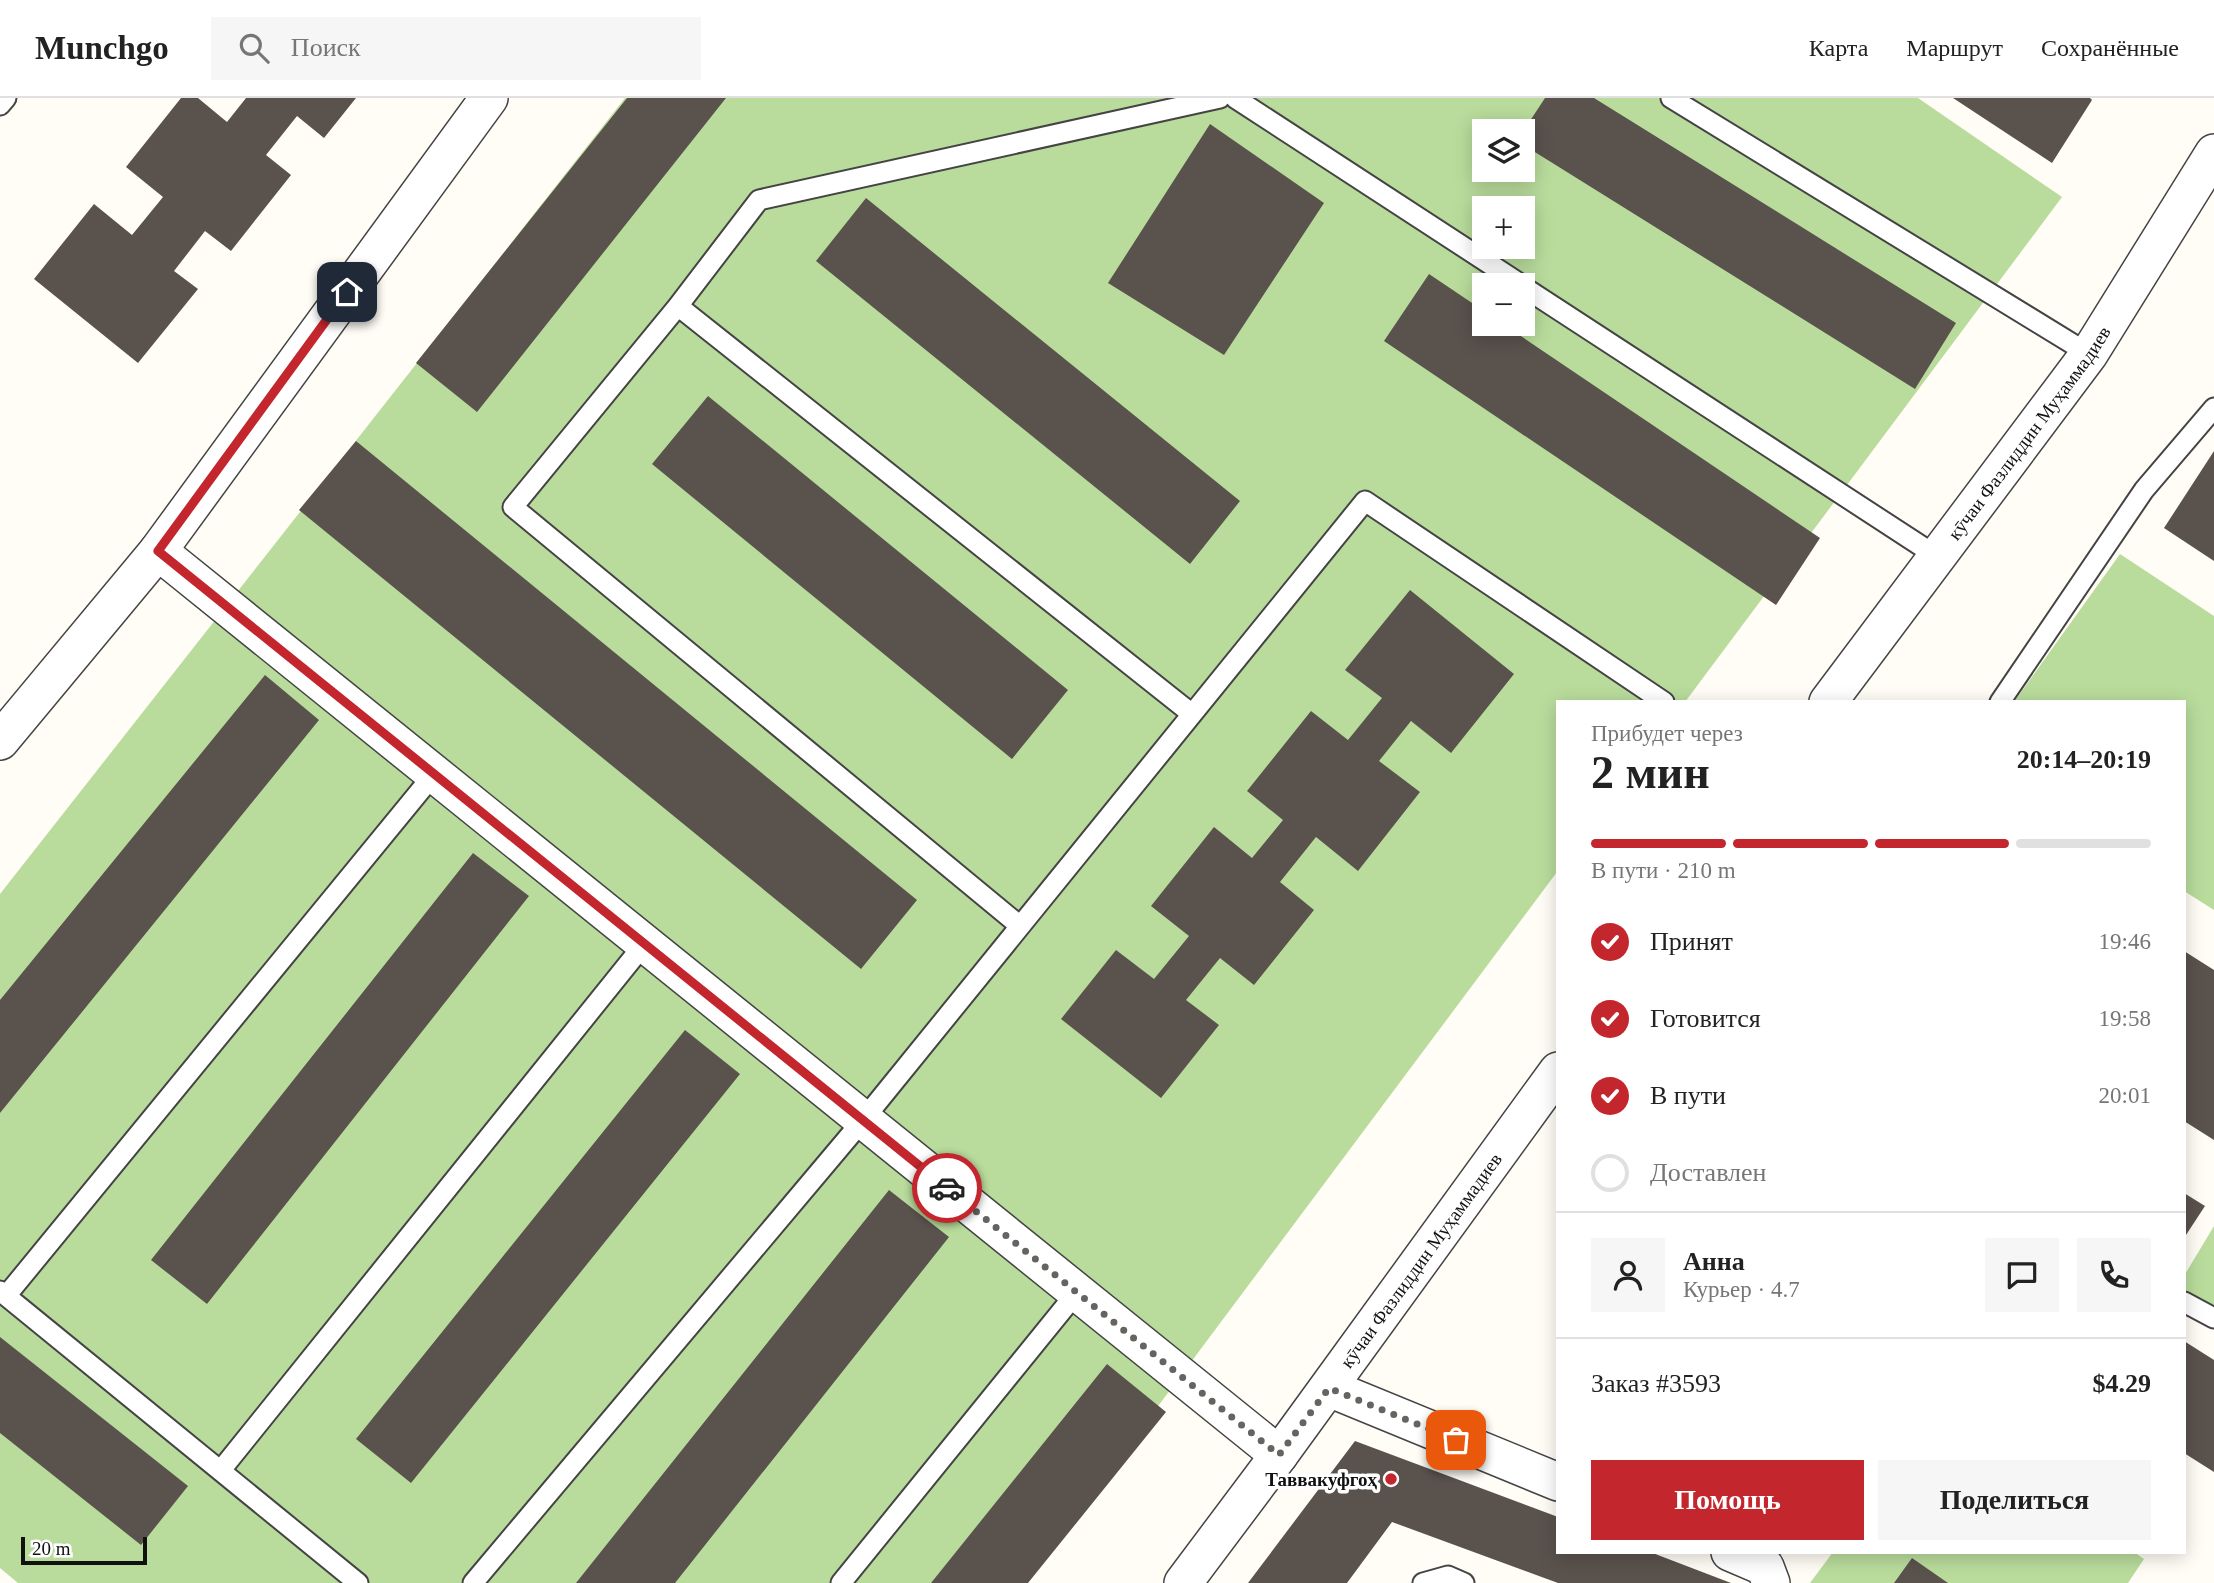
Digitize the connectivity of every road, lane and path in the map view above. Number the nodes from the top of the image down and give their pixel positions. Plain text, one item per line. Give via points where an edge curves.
1 (6, 98) edge
2 (489, 98) edge
3 (1220, 98) edge
4 (1235, 98) edge
5 (1671, 98) edge
6 (0, 105) edge
7 (2214, 153) edge
8 (1502, 273) edge
9 (1535, 294) edge
10 (678, 306) junction
11 (2090, 354) junction
12 (2214, 408) edge
13 (158, 551) junction
14 (1938, 557) junction
15 (1661, 700) edge
16 (1830, 700) edge
17 (2001, 700) edge
18 (1192, 714) junction
19 (0, 741) edge
20 (434, 774) junction
21 (1020, 926) junction
22 (645, 943) junction
23 (1556, 1074) edge
24 (863, 1120) junction
25 (3, 1293) edge
26 (1077, 1293) junction
27 (2186, 1303) edge
28 (2214, 1318) edge
29 (1329, 1388) junction
30 (1279, 1455) junction
31 (221, 1470) junction
32 (1556, 1481) edge
33 (1735, 1554) edge
34 (358, 1583) edge
35 (473, 1583) edge
36 (841, 1583) edge
37 (1183, 1583) edge
38 (1423, 1583) edge
39 (1464, 1583) edge
40 (1772, 1583) edge

1 - 6 lane
2 - 13 street
3 - 10 lane via 759,200
4 - 8 lane
5 - 11 lane
7 - 11 street, кӯчаи Фазлиддин Муҳаммадиев
9 - 14 lane
10 - 18 lane
10 - 21 lane via 513,507
11 - 14 street, кӯчаи Фазлиддин Муҳаммадиев
12 - 17 lane via 2144,490
13 - 19 street
13 - 20 street
14 - 16 street, кӯчаи Фазлиддин Муҳаммадиев
15 - 18 lane via 1364,501
18 - 21 lane
20 - 22 street
20 - 25 lane
21 - 24 lane
22 - 24 street
22 - 31 lane
23 - 29 street, кӯчаи Фазлиддин Муҳаммадиев
24 - 26 street
24 - 35 lane
25 - 31 lane
26 - 30 street
26 - 36 lane
27 - 28 lane
29 - 30 street, кӯчаи Фазлиддин Муҳаммадиев
29 - 32 street
30 - 37 street, кӯчаи Фазлиддин Муҳаммадиев
31 - 34 lane
33 - 40 street via 1765,1567
38 - 39 lane via 1448,1576

